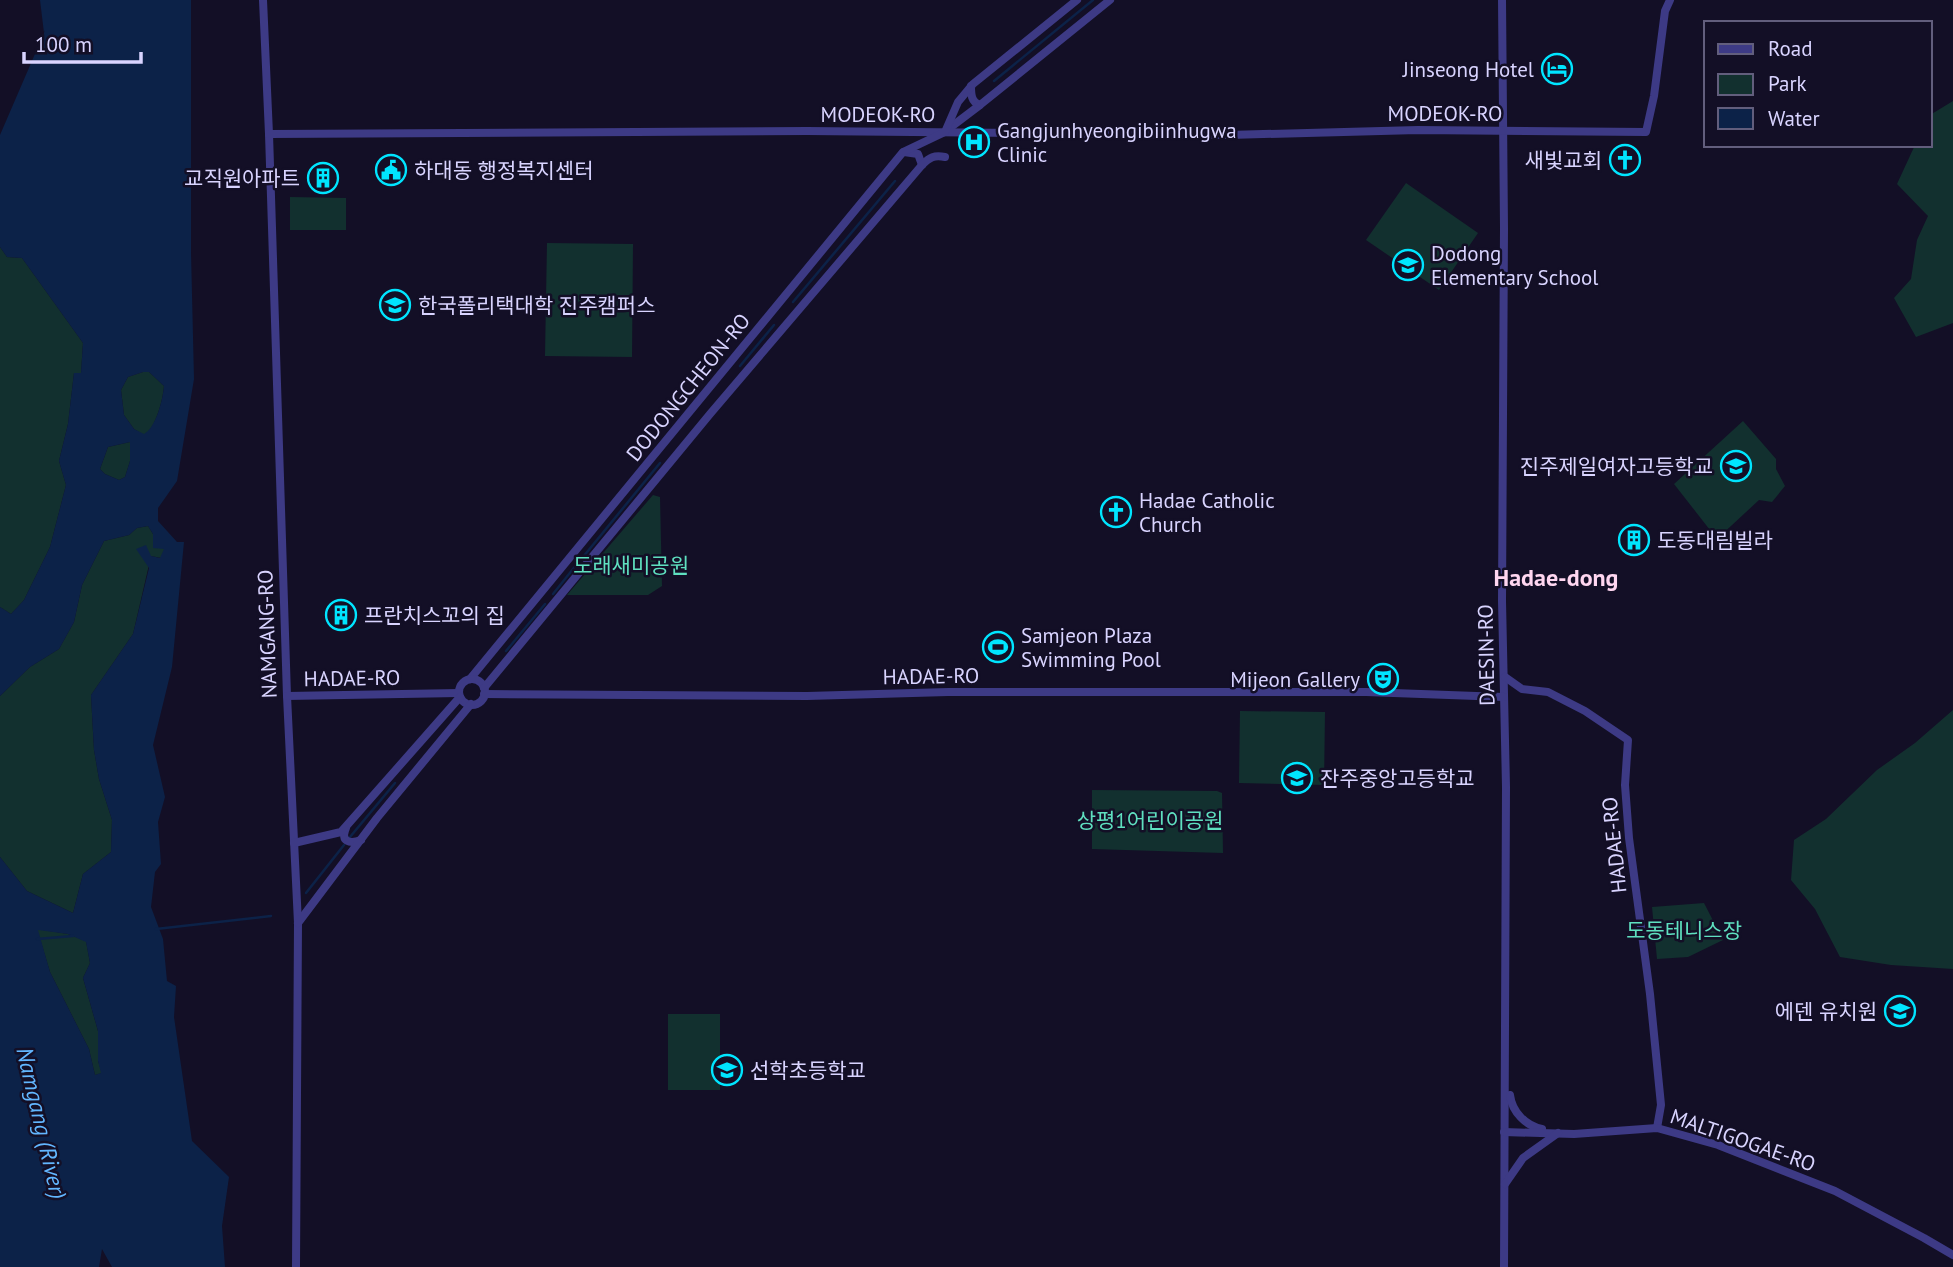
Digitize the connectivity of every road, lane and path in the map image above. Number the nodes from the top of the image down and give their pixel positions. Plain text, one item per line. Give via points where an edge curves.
1 (263, 0) edge
2 (1077, 0) edge
3 (1110, 0) edge
4 (1502, 0) edge
5 (1670, 0) edge
6 (971, 86) junction
7 (980, 105) junction
8 (1504, 131) junction
9 (944, 132) junction
10 (269, 134) junction
11 (903, 152) junction
12 (945, 157) dead end
13 (922, 164) junction
14 (670, 435) junction
15 (685, 444) junction
16 (577, 550) junction
17 (590, 559) junction
18 (1505, 677) junction
19 (470, 680) junction
20 (484, 691) junction
21 (460, 695) junction
22 (287, 696) junction
23 (1504, 696) junction
24 (471, 704) junction
25 (347, 826) junction
26 (361, 839) junction
27 (294, 843) junction
28 (298, 923) junction
29 (1506, 1076) junction
30 (1657, 1128) junction
31 (1504, 1132) junction
32 (1559, 1133) junction
33 (1505, 1184) junction
34 (1953, 1255) edge
35 (296, 1267) edge
36 (1504, 1267) edge

1 - 10 street, NAMGANG-RO
2 - 6 street
3 - 7 street, DODONGCHEON-RO
4 - 8 street, DAESIN-RO
5 - 8 street, MODEOK-RO via 1646,132
6 - 7 street via 973,101
6 - 9 street
7 - 9 street, DODONGCHEON-RO
8 - 9 street, MODEOK-RO via 1229,135
8 - 18 street, DAESIN-RO
9 - 10 street, MODEOK-RO
9 - 11 street, DODONGCHEON-RO
10 - 22 street, NAMGANG-RO
11 - 13 street via 918,154
11 - 14 street, DODONGCHEON-RO
12 - 13 street via 935,155
13 - 15 street, DODONGCHEON-RO
14 - 15 street via 683,436
14 - 16 street, DODONGCHEON-RO
15 - 17 street, DODONGCHEON-RO
16 - 17 street via 579,560
16 - 19 street, DODONGCHEON-RO
17 - 20 street, DODONGCHEON-RO
18 - 23 street, DAESIN-RO
18 - 30 street, HADAE-RO via 1522,689 1548,692 1628,740 1625,785 1661,1105
19 - 20 street via 478,681
19 - 21 street via 463,683
20 - 23 street, HADAE-RO via 527,695 1366,692
20 - 24 street via 478,703
21 - 22 street, HADAE-RO
21 - 24 street
21 - 25 street
22 - 27 street, NAMGANG-RO
23 - 29 street, DAESIN-RO
24 - 26 street
25 - 26 street via 348,842
25 - 27 street via 337,835
26 - 28 street
27 - 28 street, NAMGANG-RO
28 - 35 street, NAMGANG-RO
29 - 31 street, DAESIN-RO
29 - 32 street via 1511,1103 1520,1116 1534,1127
30 - 32 street, MALTIGOGAE-RO
30 - 34 street, MALTIGOGAE-RO via 1718,1145 1835,1191
31 - 32 street, MALTIGOGAE-RO
31 - 33 street, DAESIN-RO
32 - 33 street via 1523,1158
33 - 36 street, DAESIN-RO

